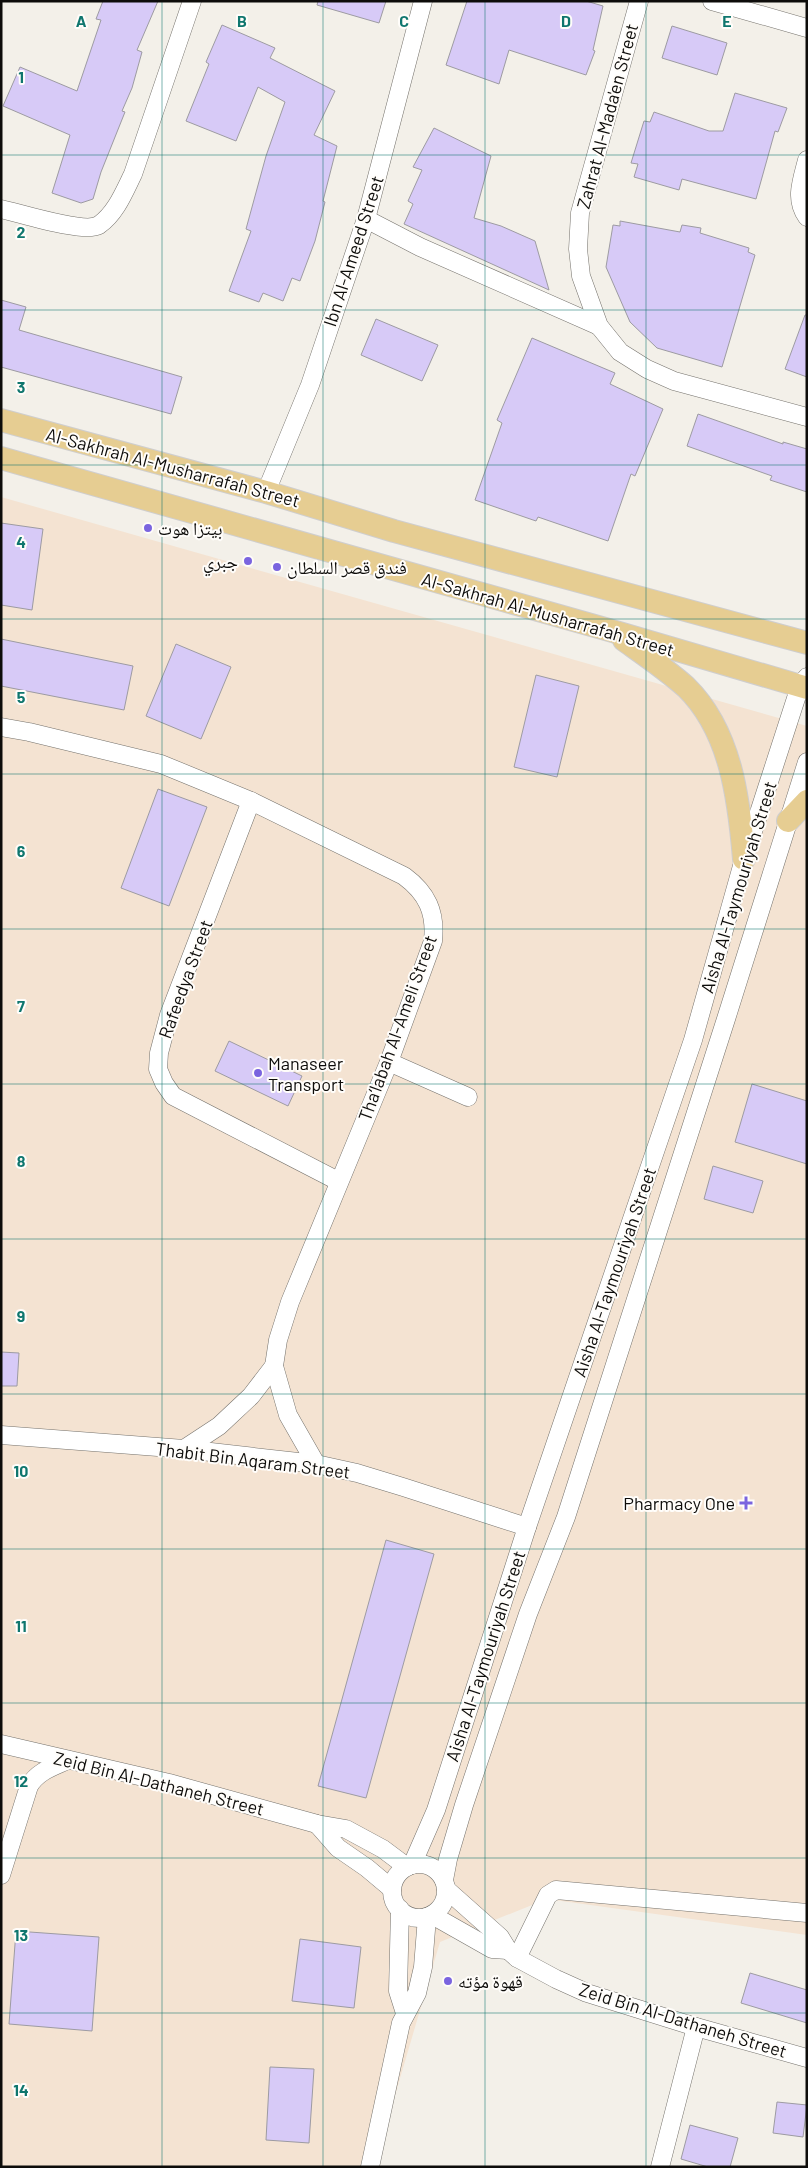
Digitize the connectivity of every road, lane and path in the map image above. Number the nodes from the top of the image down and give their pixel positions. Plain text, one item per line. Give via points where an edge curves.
1 (192, 1) edge
2 (639, 1) edge
3 (712, 1) edge
4 (424, 2) edge
5 (807, 28) edge
6 (807, 160) edge
7 (1, 209) edge
8 (807, 217) edge
9 (366, 219) junction
10 (599, 326) junction
11 (807, 416) edge
12 (1, 420) edge
13 (1, 458) edge
14 (266, 492) junction
15 (609, 630) junction
16 (807, 643) edge
17 (805, 684) edge
18 (1, 727) edge
19 (807, 762) edge
20 (252, 801) junction
21 (807, 801) edge
22 (788, 821) junction
23 (744, 859) junction
24 (389, 1062) junction
25 (468, 1097) dead end
26 (338, 1181) junction
27 (274, 1366) junction
28 (1, 1435) edge
29 (184, 1449) junction
30 (316, 1464) junction
31 (527, 1527) junction
32 (1, 1744) edge
33 (68, 1760) junction
34 (317, 1824) junction
35 (409, 1866) junction
36 (1, 1875) edge
37 (445, 1884) junction
38 (392, 1889) junction
39 (400, 1910) junction
40 (807, 1913) edge
41 (430, 1916) junction
42 (512, 1954) junction
43 (406, 2013) junction
44 (696, 2027) junction
45 (807, 2058) edge
46 (370, 2167) edge
47 (660, 2167) edge

1 - 7 street via 133,174 110,215 98,226 82,228
2 - 10 street, Zahrat Al-Mada'en Street via 580,213 578,249 581,276
3 - 5 street
4 - 9 street, Ibn Al-Ameed Street
6 - 8 street via 799,199
9 - 10 street via 429,251
9 - 14 street, Ibn Al-Ameed Street via 310,385
10 - 11 street, Zahrat Al-Mada'en Street via 620,352 674,381
12 - 14 main road, Al-Sakhrah Al-Musharrafah Street
13 - 15 main road, Al-Sakhrah Al-Musharrafah Street
14 - 16 main road, Al-Sakhrah Al-Musharrafah Street via 413,536
15 - 17 main road, Al-Sakhrah Al-Musharrafah Street
15 - 23 main road via 686,688 705,710 732,772
17 - 23 street, Aisha Al-Taymouriyah Street
18 - 20 street, Tha‘labah Al-Ameli Street via 161,764
19 - 22 street, Aisha Al-Taymouriyah Street
20 - 24 street, Tha‘labah Al-Ameli Street via 404,876 417,885 428,902 435,923 432,941
20 - 26 street, Rafeedya Street via 169,1015 158,1069 173,1096
21 - 22 main road
22 - 37 street, Aisha Al-Taymouriyah Street via 566,1517 528,1614 464,1805 448,1859
23 - 31 street, Aisha Al-Taymouriyah Street via 693,1040
24 - 25 street
24 - 26 street, Tha‘labah Al-Ameli Street
26 - 27 street, Tha‘labah Al-Ameli Street via 290,1302
27 - 29 street, Tha‘labah Al-Ameli Street via 251,1396 219,1426
27 - 30 street, Tha‘labah Al-Ameli Street via 288,1415
28 - 29 street, Thabit Bin Aqaram Street
29 - 30 street, Thabit Bin Aqaram Street
30 - 31 street, Thabit Bin Aqaram Street via 403,1486
31 - 35 street, Aisha Al-Taymouriyah Street via 436,1810
32 - 33 street, Zeid Bin Al-Dathaneh Street
33 - 34 street, Zeid Bin Al-Dathaneh Street via 169,1783
33 - 36 street via 42,1772 29,1786
34 - 35 street, Zeid Bin Al-Dathaneh Street via 346,1829
34 - 38 street via 338,1848
35 - 37 street via 425,1864 436,1870
35 - 38 street via 396,1876
37 - 41 street via 445,1899
37 - 42 street, Zeid Bin Al-Dathaneh Street via 500,1936
38 - 39 street
39 - 41 street via 417,1918
39 - 43 street via 398,1991
40 - 42 street via 556,1890 548,1895
41 - 42 street, Zeid Bin Al-Dathaneh Street via 492,1950
41 - 43 street via 417,1994
42 - 44 street, Zeid Bin Al-Dathaneh Street via 587,1993
43 - 46 street via 401,2022
44 - 45 street, Zeid Bin Al-Dathaneh Street
44 - 47 street

